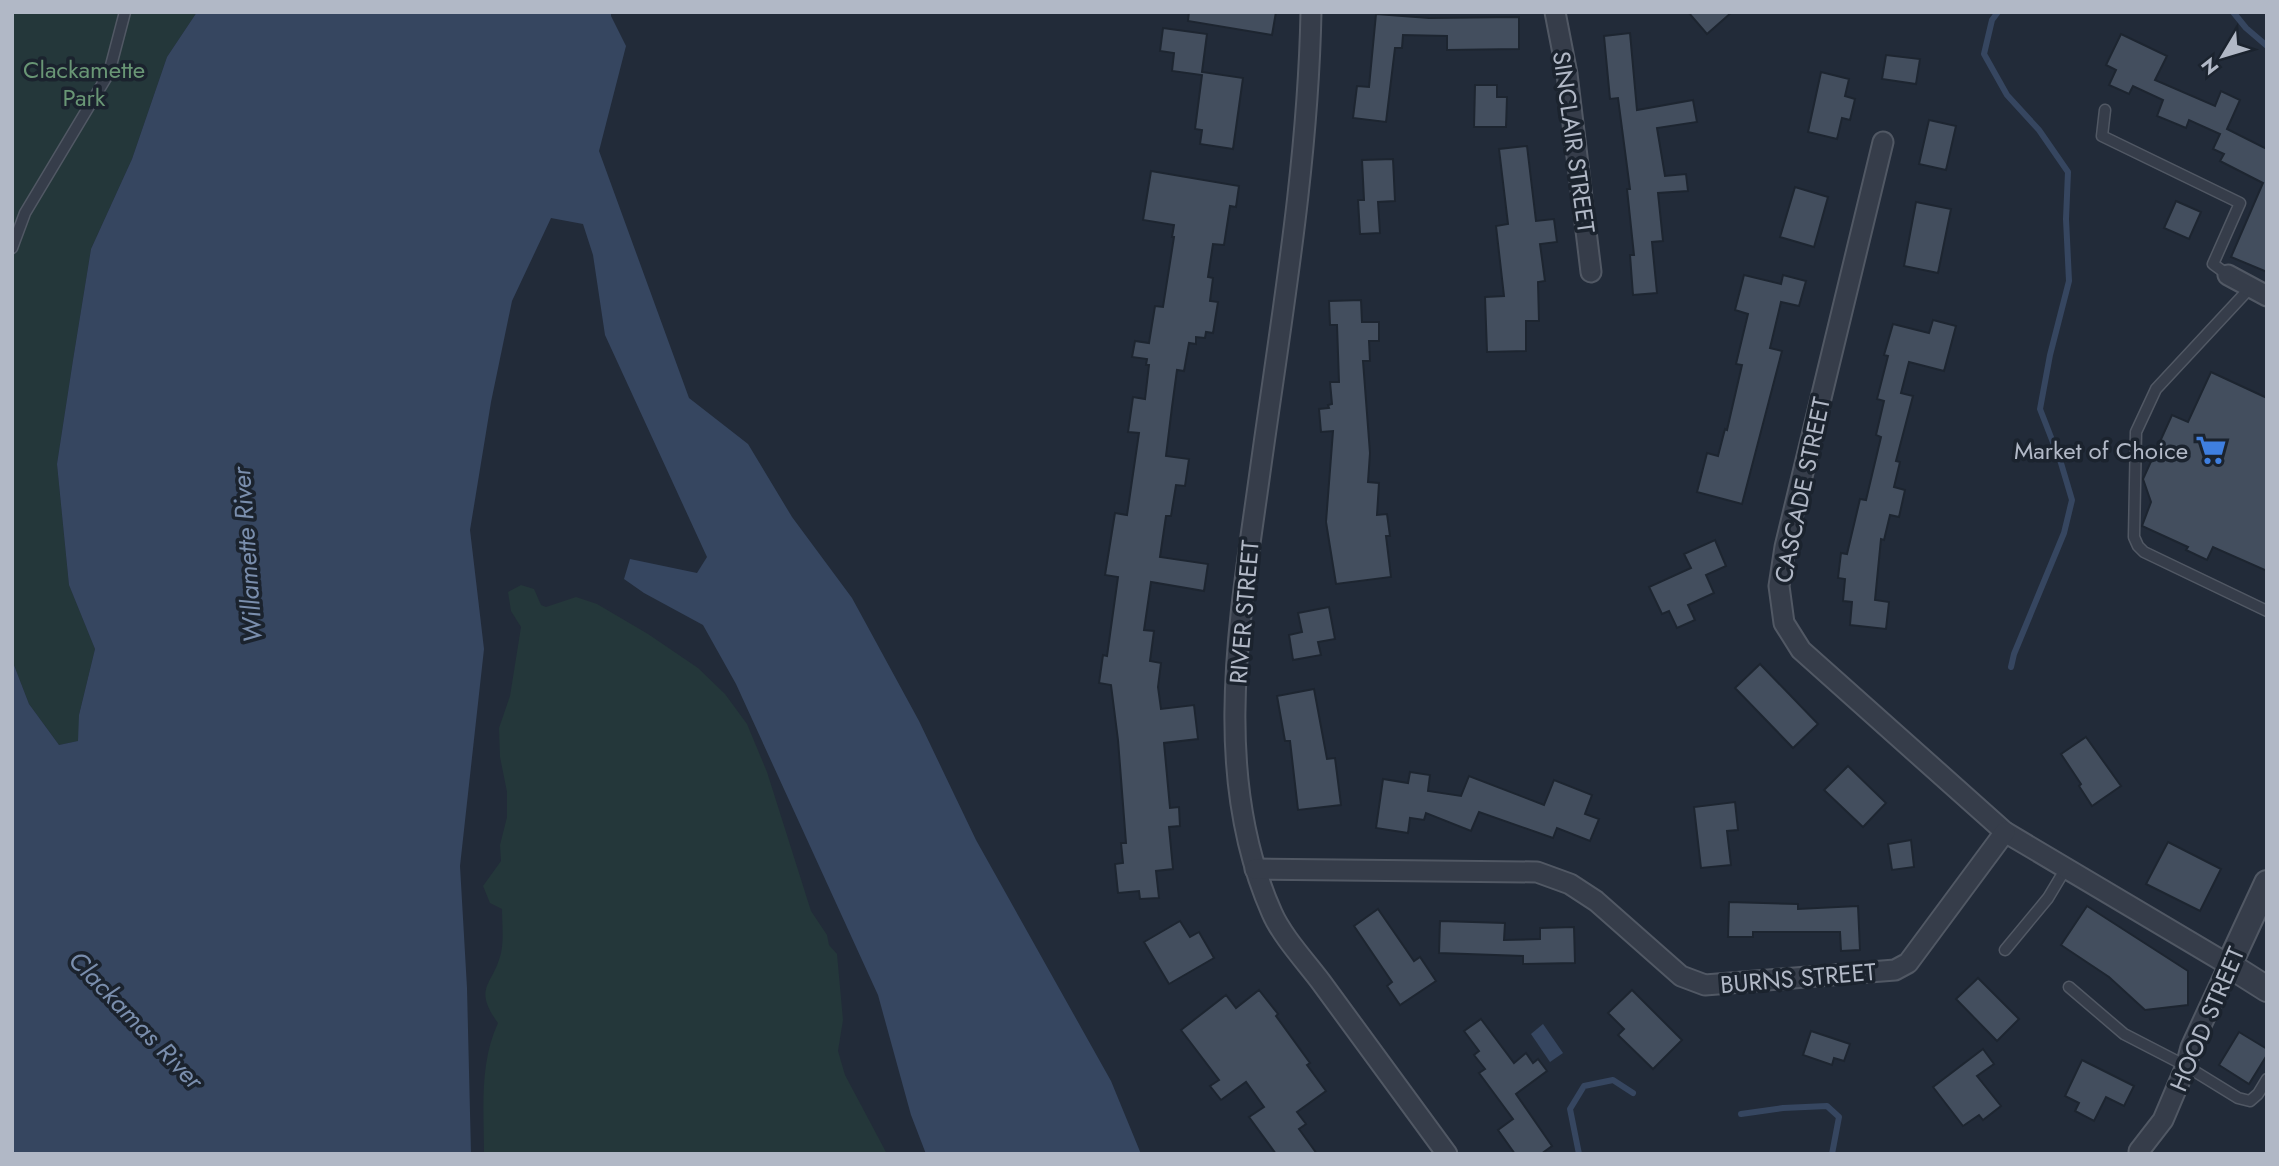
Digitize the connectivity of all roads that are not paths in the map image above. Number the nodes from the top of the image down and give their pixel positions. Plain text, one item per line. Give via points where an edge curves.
1 (125, 12) edge
2 (1311, 12) edge
3 (1555, 12) edge
4 (2105, 110) dead end
5 (1883, 142) dead end
6 (12, 248) edge
7 (1591, 272) dead end
8 (2228, 275) joint
9 (2258, 292) edge
10 (2267, 611) edge
11 (2006, 832) junction
12 (2066, 868) junction
13 (1255, 869) junction
14 (2267, 883) edge
15 (2005, 950) dead end
16 (2229, 965) junction
17 (2068, 987) dead end
18 (2267, 989) edge
19 (2186, 1066) junction
20 (2267, 1079) edge
21 (2139, 1151) dead end
22 (1447, 1154) edge

1 - 6 lane via 109,73 25,213
2 - 13 street, RIVER STREET via 1310,86 1297,205 1241,609 1236,765
3 - 7 street, SINCLAIR STREET
4 - 8 lane via 2102,136 2240,203 2213,264
5 - 11 street, CASCADE STREET via 1785,547 1779,586 1784,623 1801,650
8 - 9 street
9 - 10 lane via 2156,389 2136,432 2134,537 2144,552
11 - 12 street
11 - 13 street, BURNS STREET via 1908,963 1895,970 1705,985 1681,976 1597,901 1570,884 1537,872
12 - 15 lane
12 - 16 street
13 - 22 street, RIVER STREET via 1274,917
14 - 16 street, HOOD STREET
16 - 18 street
16 - 19 street, HOOD STREET
17 - 19 lane via 2124,1034
19 - 20 lane via 2249,1101
19 - 21 street, HOOD STREET via 2163,1120

